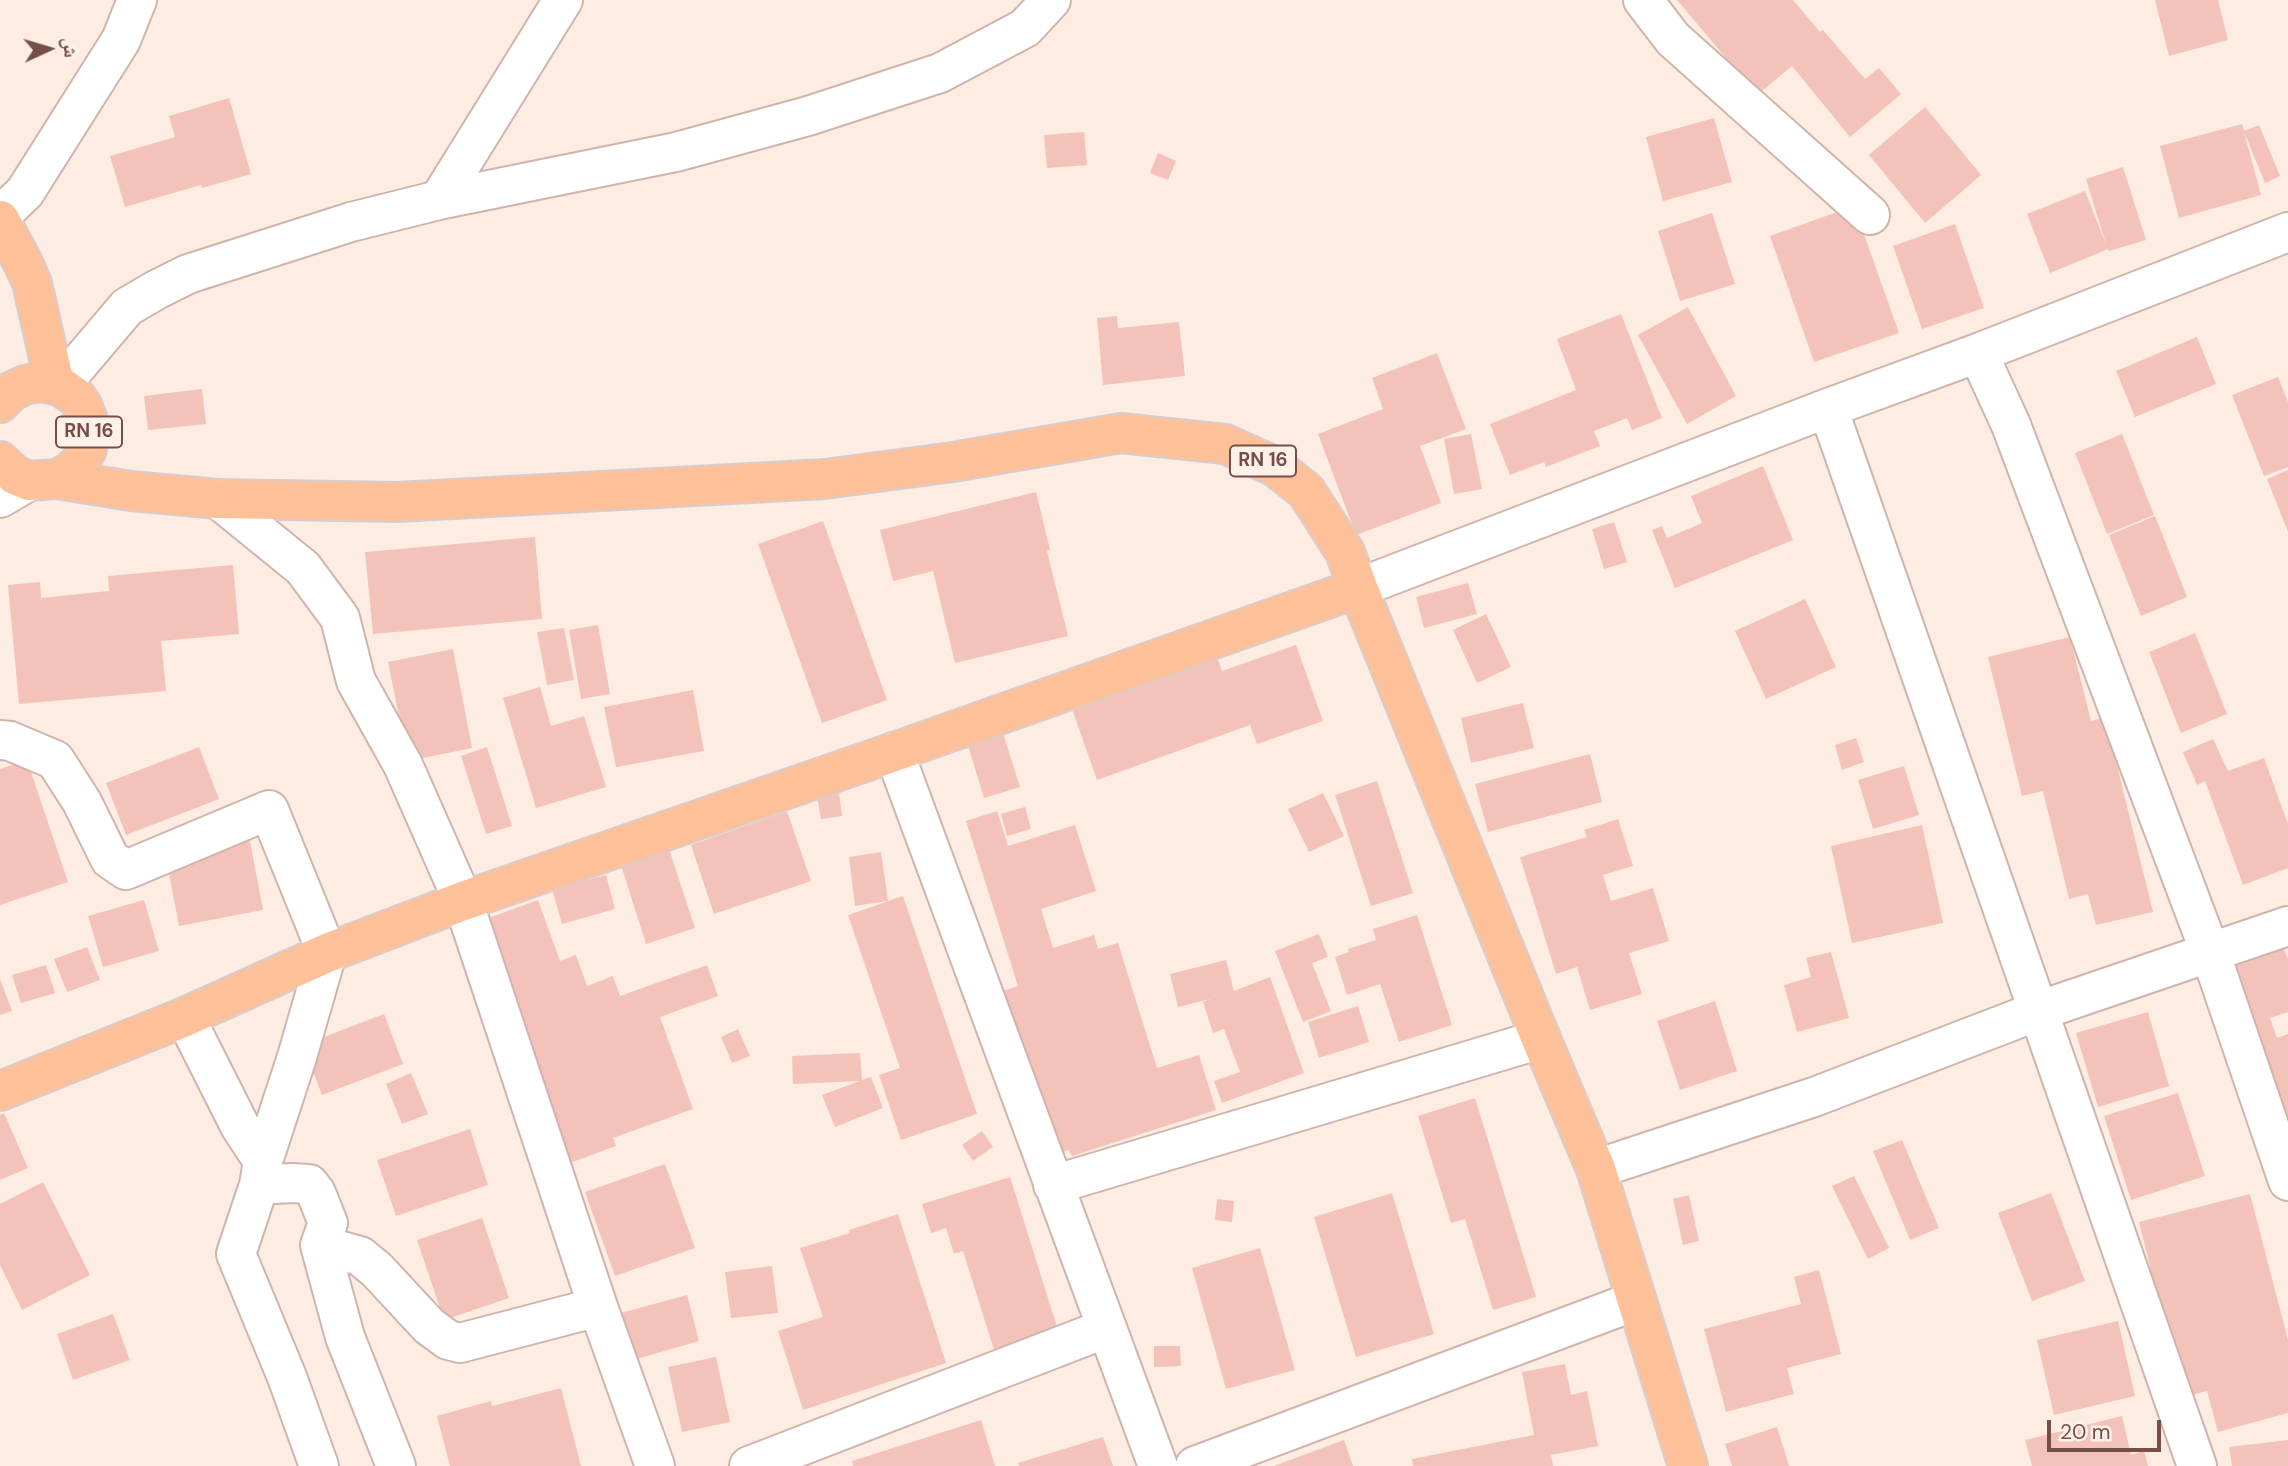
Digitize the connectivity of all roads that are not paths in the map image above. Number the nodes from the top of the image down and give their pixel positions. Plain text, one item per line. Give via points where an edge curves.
1 (137, 0) edge
2 (563, 0) edge
3 (1643, 0) edge
4 (1046, 2) edge
5 (439, 200) junction
6 (1870, 215) dead end
7 (0, 218) edge
8 (2288, 232) edge
9 (1978, 353) junction
10 (66, 393) junction
11 (0, 401) edge
12 (1828, 408) junction
13 (87, 449) junction
14 (22, 480) edge
15 (169, 493) junction
16 (218, 499) junction
17 (1358, 588) junction
18 (0, 740) edge
19 (894, 752) junction
20 (463, 901) junction
21 (2288, 926) edge
22 (2210, 952) junction
23 (327, 953) junction
24 (2038, 1011) junction
25 (184, 1017) junction
26 (1541, 1039) junction
27 (0, 1091) edge
28 (1596, 1169) junction
29 (261, 1173) junction
30 (2288, 1181) edge
31 (1053, 1185) junction
32 (320, 1245) junction
33 (1635, 1301) junction
34 (598, 1307) junction
35 (1107, 1328) junction
36 (319, 1466) edge
37 (396, 1466) edge
38 (655, 1466) edge
39 (749, 1466) edge
40 (1158, 1466) edge
41 (1195, 1466) edge
42 (1688, 1466) edge
43 (2197, 1466) edge

1 - 7 street via 121,40 25,192
2 - 5 street
3 - 6 street via 1674,38
4 - 5 street via 1025,28 940,73 808,117 676,152
5 - 10 street via 351,222 188,274 156,290 127,307
7 - 10 main road, RN 16 via 32,284
8 - 9 street
9 - 12 street
9 - 22 street via 2011,425
10 - 11 main road via 40,382 12,391
10 - 13 main road, RN 16 via 89,420
12 - 17 street
12 - 24 street
13 - 14 main road, RN 16 via 70,472
13 - 15 main road, RN 16 via 113,467
14 - 15 main road, RN 16
15 - 16 main road, RN 16
16 - 17 main road, RN 16 via 397,502 825,479 1121,433 1225,444 1274,466 1307,491 1345,552
16 - 20 street via 303,568 340,618 356,681 403,765
17 - 19 main road
17 - 26 main road, RN 16
18 - 23 street via 55,760 110,859 126,870 269,810
19 - 20 main road
19 - 31 street
20 - 23 main road
20 - 34 street
21 - 22 street
22 - 24 street
22 - 30 street
23 - 25 main road
23 - 29 street
24 - 28 street via 1814,1097
24 - 43 street
25 - 27 main road
25 - 29 street
26 - 28 main road, RN 16
26 - 31 street
28 - 33 main road, RN 16
29 - 32 street via 309,1184 328,1223
29 - 36 street via 236,1254
31 - 35 street
32 - 34 street via 360,1256 429,1326 460,1343
32 - 37 street via 345,1337
33 - 41 street
33 - 42 main road, RN 16
34 - 38 street
35 - 39 street
35 - 40 street

